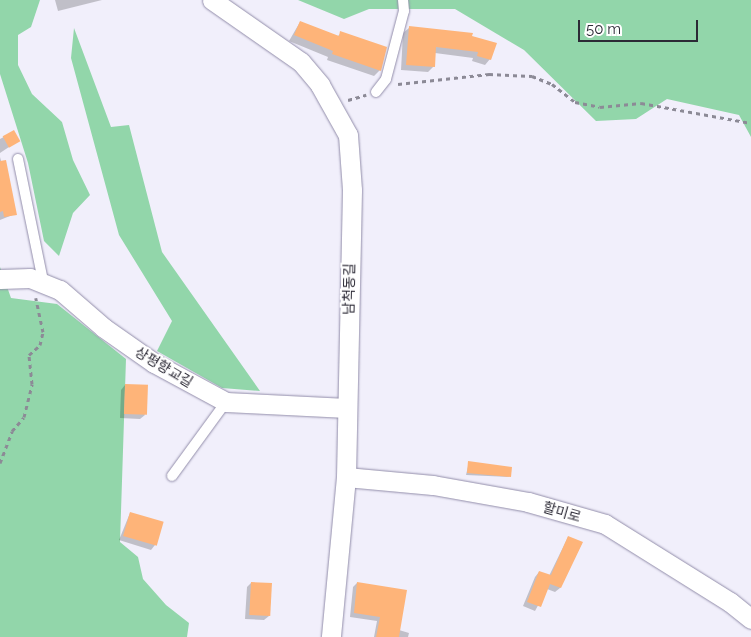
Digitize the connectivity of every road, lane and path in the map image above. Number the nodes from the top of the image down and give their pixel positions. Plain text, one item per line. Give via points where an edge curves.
1 (212, 0) edge
2 (403, 0) edge
3 (376, 92) junction
4 (332, 105) junction
5 (751, 123) edge
6 (18, 159) dead end
7 (0, 279) edge
8 (36, 280) junction
9 (226, 402) junction
10 (347, 408) junction
11 (0, 463) edge
12 (172, 476) dead end
13 (346, 477) junction
14 (751, 619) edge
15 (331, 637) edge

1 - 4 street, 남척동길 via 301,62
2 - 3 lane via 404,11 386,79
3 - 4 path
3 - 5 path via 414,81 489,74 532,76 552,84 575,102 600,107 641,103
4 - 10 street, 남척동길 via 348,135 352,190
6 - 8 lane
7 - 8 street
8 - 9 street, 상평향교길 via 60,290 104,328 154,363
8 - 11 path via 44,332 40,345 29,355 32,384 24,417 12,431
9 - 10 street, 상평향교길
9 - 12 lane
10 - 13 street, 남척동길
13 - 14 street, 할미로 via 433,485 528,502 605,524 730,602
13 - 15 street, 남척동길

